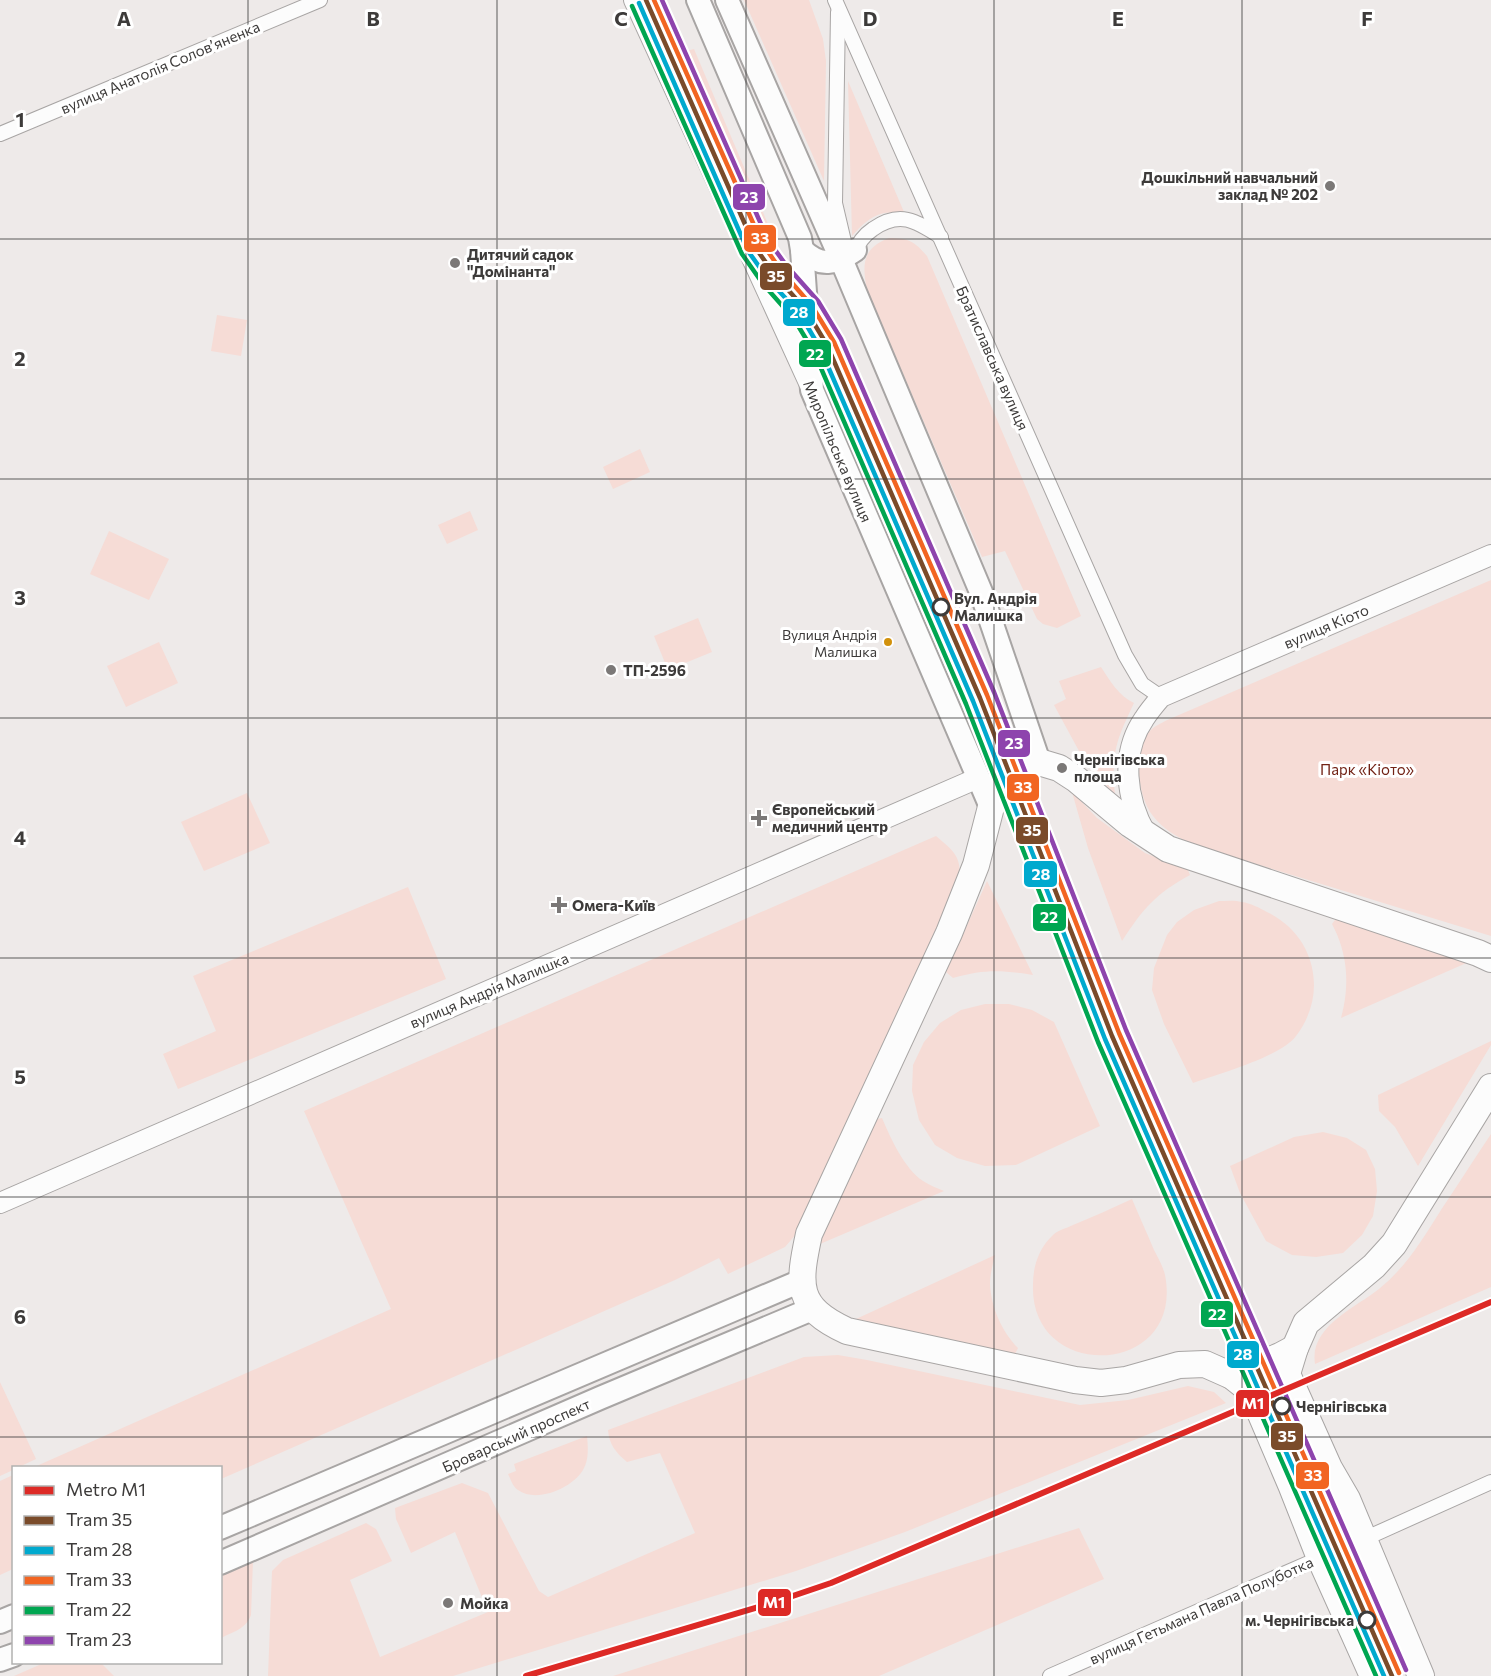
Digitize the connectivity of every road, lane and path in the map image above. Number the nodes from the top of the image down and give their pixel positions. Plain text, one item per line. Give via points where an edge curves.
1 (320, 0) edge
2 (634, 0) edge
3 (698, 0) edge
4 (727, 0) edge
5 (837, 4) edge
6 (0, 134) edge
7 (941, 237) junction
8 (802, 250) junction
9 (848, 260) junction
10 (812, 390) junction
11 (1491, 555) edge
12 (1161, 697) junction
13 (1039, 762) junction
14 (978, 778) junction
15 (991, 807) junction
16 (1147, 836) junction
17 (1491, 959) edge
18 (1491, 1087) edge
19 (0, 1203) edge
20 (801, 1281) junction
21 (812, 1309) junction
22 (1295, 1348) junction
23 (1242, 1384) junction
24 (1491, 1482) edge
25 (222, 1527) edge
26 (1364, 1539) junction
27 (1320, 1558) junction
28 (222, 1562) edge
29 (1050, 1676) edge
30 (1373, 1676) edge
31 (1421, 1676) edge

1 - 6 street, вулиця Анатолія Соловʼяненка
2 - 10 street, Миропільська вулиця
3 - 8 main road via 800,237
4 - 9 main road, Братиславська вулиця
5 - 7 street, Братиславська вулиця
5 - 9 street, Братиславська вулиця via 835,203
7 - 9 street via 919,222 900,218 882,222 866,233
7 - 12 street, Братиславська вулиця via 1125,656 1142,684
8 - 9 main road via 823,263
8 - 10 main road
9 - 13 main road, Братиславська вулиця via 981,592
10 - 14 main road, Миропільська вулиця
11 - 12 street, вулиця Кіото
12 - 16 street via 1132,742 1128,767 1135,816
13 - 15 highway via 1001,780
13 - 16 highway via 1076,779
14 - 15 main road, Миропільська вулиця
14 - 19 street, вулиця Андрія Малишка
15 - 20 highway via 976,865 949,933 809,1234
16 - 17 highway via 1168,849
18 - 22 highway via 1394,1244 1374,1266 1306,1323
20 - 21 highway
20 - 25 main road, Броварський проспект
21 - 23 highway via 847,1331 1075,1380 1126,1380 1179,1365 1204,1364
21 - 28 main road, Броварський проспект
22 - 23 highway
22 - 26 highway via 1287,1374
23 - 27 highway via 1292,1487
24 - 26 street
26 - 31 highway
27 - 29 street, вулиця Гетьмана Павла Полуботка
27 - 30 highway

